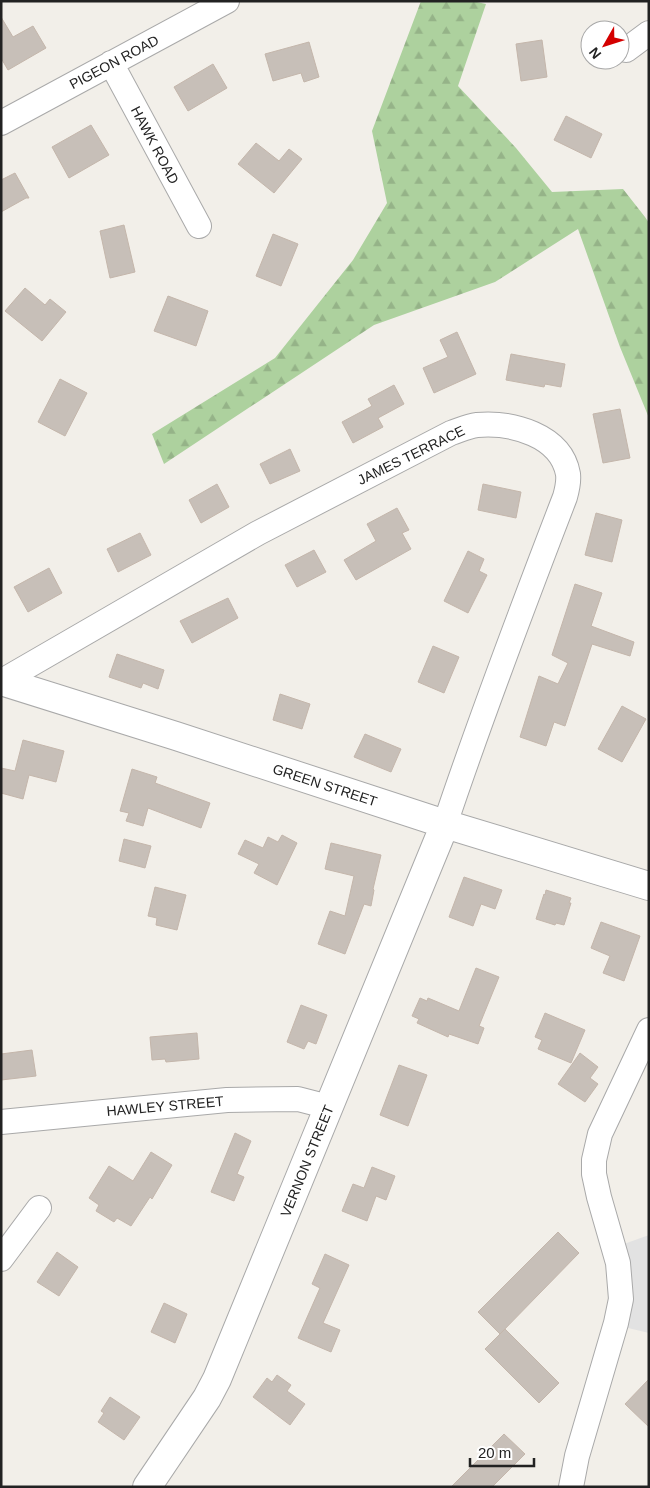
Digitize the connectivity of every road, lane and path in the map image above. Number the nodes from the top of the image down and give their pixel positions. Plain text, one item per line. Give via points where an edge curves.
1 (227, 1) edge
2 (649, 33) edge
3 (630, 47) edge
4 (111, 64) junction
5 (1, 123) edge
6 (199, 226) dead end
7 (1, 681) edge
8 (445, 824) junction
9 (649, 886) edge
10 (646, 1044) edge
11 (329, 1107) junction
12 (1, 1122) edge
13 (39, 1208) dead end
14 (1, 1259) edge
15 (147, 1487) edge
16 (571, 1487) edge

1 - 4 street, PIGEON ROAD
2 - 3 street
4 - 5 street, PIGEON ROAD
4 - 6 street, HAWK ROAD
7 - 8 street, GREEN STREET
7 - 8 street, JAMES TERRACE via 258,533 452,433 485,425 532,432 559,454 568,474 568,486
8 - 9 street, GREEN STREET
8 - 11 street, VERNON STREET
10 - 16 street via 600,1134 594,1160 599,1197 618,1263 621,1299
11 - 12 street, HAWLEY STREET via 298,1099 227,1100
11 - 15 street, VERNON STREET via 217,1379
13 - 14 street

